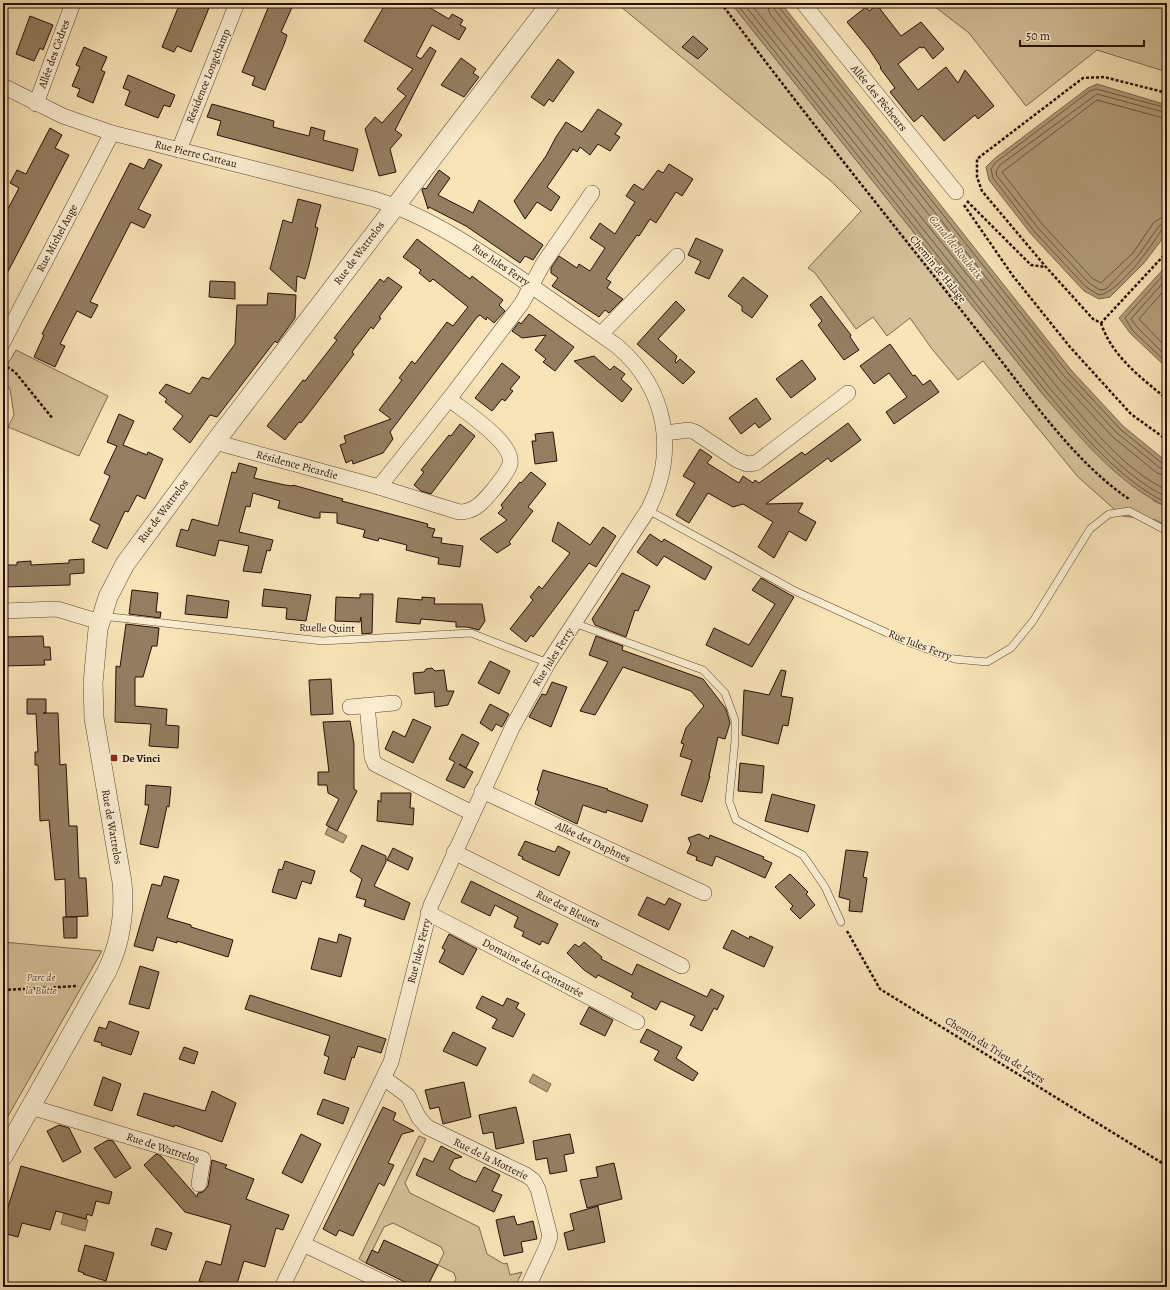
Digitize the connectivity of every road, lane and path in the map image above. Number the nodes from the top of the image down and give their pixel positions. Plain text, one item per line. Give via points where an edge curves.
1 (73, 3) edge
2 (238, 3) edge
3 (550, 3) edge
4 (721, 3) edge
5 (803, 3) edge
6 (3, 86) edge
7 (1167, 93) edge
8 (36, 104) junction
9 (112, 133) junction
10 (179, 150) junction
11 (956, 192) junction
12 (592, 193) dead end
13 (394, 206) junction
14 (1167, 252) edge
15 (677, 256) dead end
16 (1046, 267) junction
17 (531, 286) junction
18 (1101, 323) junction
19 (601, 334) junction
20 (3, 342) edge
21 (3, 364) edge
22 (848, 393) dead end
23 (449, 399) junction
24 (1167, 399) edge
25 (53, 419) dead end
26 (665, 433) junction
27 (1167, 440) edge
28 (215, 442) junction
29 (379, 487) junction
30 (1134, 502) dead end
31 (648, 510) junction
32 (1167, 531) edge
33 (3, 611) edge
34 (101, 619) junction
35 (574, 623) junction
36 (548, 663) junction
37 (394, 703) dead end
38 (367, 705) junction
39 (350, 707) dead end
40 (482, 791) junction
41 (472, 814) junction
42 (454, 852) junction
43 (704, 893) dead end
44 (428, 913) junction
45 (841, 922) joint
46 (682, 966) dead end
47 (3, 990) edge
48 (94, 995) junction
49 (637, 1022) dead end
50 (384, 1078) junction
51 (31, 1107) junction
52 (3, 1156) edge
53 (1167, 1166) edge
54 (198, 1184) dead end
55 (303, 1244) junction
56 (282, 1287) edge
57 (393, 1287) edge
58 (528, 1287) edge

1 - 8 street, Allée des Cèdres
2 - 10 street, Résidence Longchamp
3 - 13 street, Rue de Wattrelos
4 - 30 path, Chemin de Halage via 878,207 1058,432 1112,487
5 - 11 street, Allée des Pêcheurs
6 - 8 street, Rue Pierre Catteau
7 - 16 path via 1104,77 1083,78 976,159 977,177 982,191
8 - 9 street, Rue Pierre Catteau
9 - 10 street, Rue Pierre Catteau
9 - 20 street, Rue Michel Ange
10 - 13 street, Rue Pierre Catteau via 350,192
11 - 16 path via 1032,265
11 - 27 path via 1013,276 1070,347 1131,414
12 - 17 street via 543,264
13 - 17 street, Rue Jules Ferry via 461,239
13 - 28 street, Rue de Wattrelos
14 - 18 path
15 - 19 street
16 - 18 path via 1093,319
17 - 19 street, Rue Jules Ferry
17 - 23 street via 522,303
18 - 24 path via 1105,337 1131,368
19 - 26 street, Rue Jules Ferry via 630,356 640,369 657,402
21 - 25 path via 15,372
22 - 26 street via 756,463 747,464 737,460 689,430
23 - 29 street
23 - 29 street, Résidence Picardie via 498,438 508,453 510,462 507,472 484,500 468,512 458,512
26 - 31 street, Rue Jules Ferry via 661,481
28 - 29 street, Résidence Picardie
28 - 34 street, Rue de Wattrelos via 125,564 112,587
31 - 32 lane, Rue Jules Ferry via 795,592 954,659 987,662 1011,648 1033,622 1090,529 1109,514 1129,511
31 - 35 street, Rue Jules Ferry
33 - 34 street via 57,609
34 - 36 lane, Ruelle Quint via 322,641 471,633
34 - 48 street, Rue de Wattrelos via 94,654 93,706 122,882 123,912 115,954
35 - 36 street, Rue Jules Ferry
35 - 45 lane, Rue Jules Ferry via 703,670 725,693 734,720 735,741 729,802 736,820 803,855 824,887
36 - 40 street, Rue Jules Ferry via 523,706
37 - 38 street
38 - 39 street
38 - 41 street via 374,764
40 - 41 street, Rue Jules Ferry
40 - 43 street, Allée des Daphnes
41 - 42 street, Rue Jules Ferry
42 - 44 street, Rue Jules Ferry
42 - 46 street, Rue des Bleuets
44 - 49 street, Domaine de la Centaurée
44 - 50 street, Rue Jules Ferry via 395,1050
45 - 53 path, Chemin du Trieu de Leers via 880,989
47 - 48 path via 82,986
48 - 51 street, Rue de Wattrelos
50 - 55 street, Rue Jules Ferry
50 - 58 street, Rue de la Motterie via 408,1096 419,1118 427,1127 526,1175 536,1184 550,1236
51 - 52 street, Rue de Wattrelos
51 - 54 street, Rue de Wattrelos via 204,1159
55 - 56 street, Rue Jules Ferry
55 - 57 street

